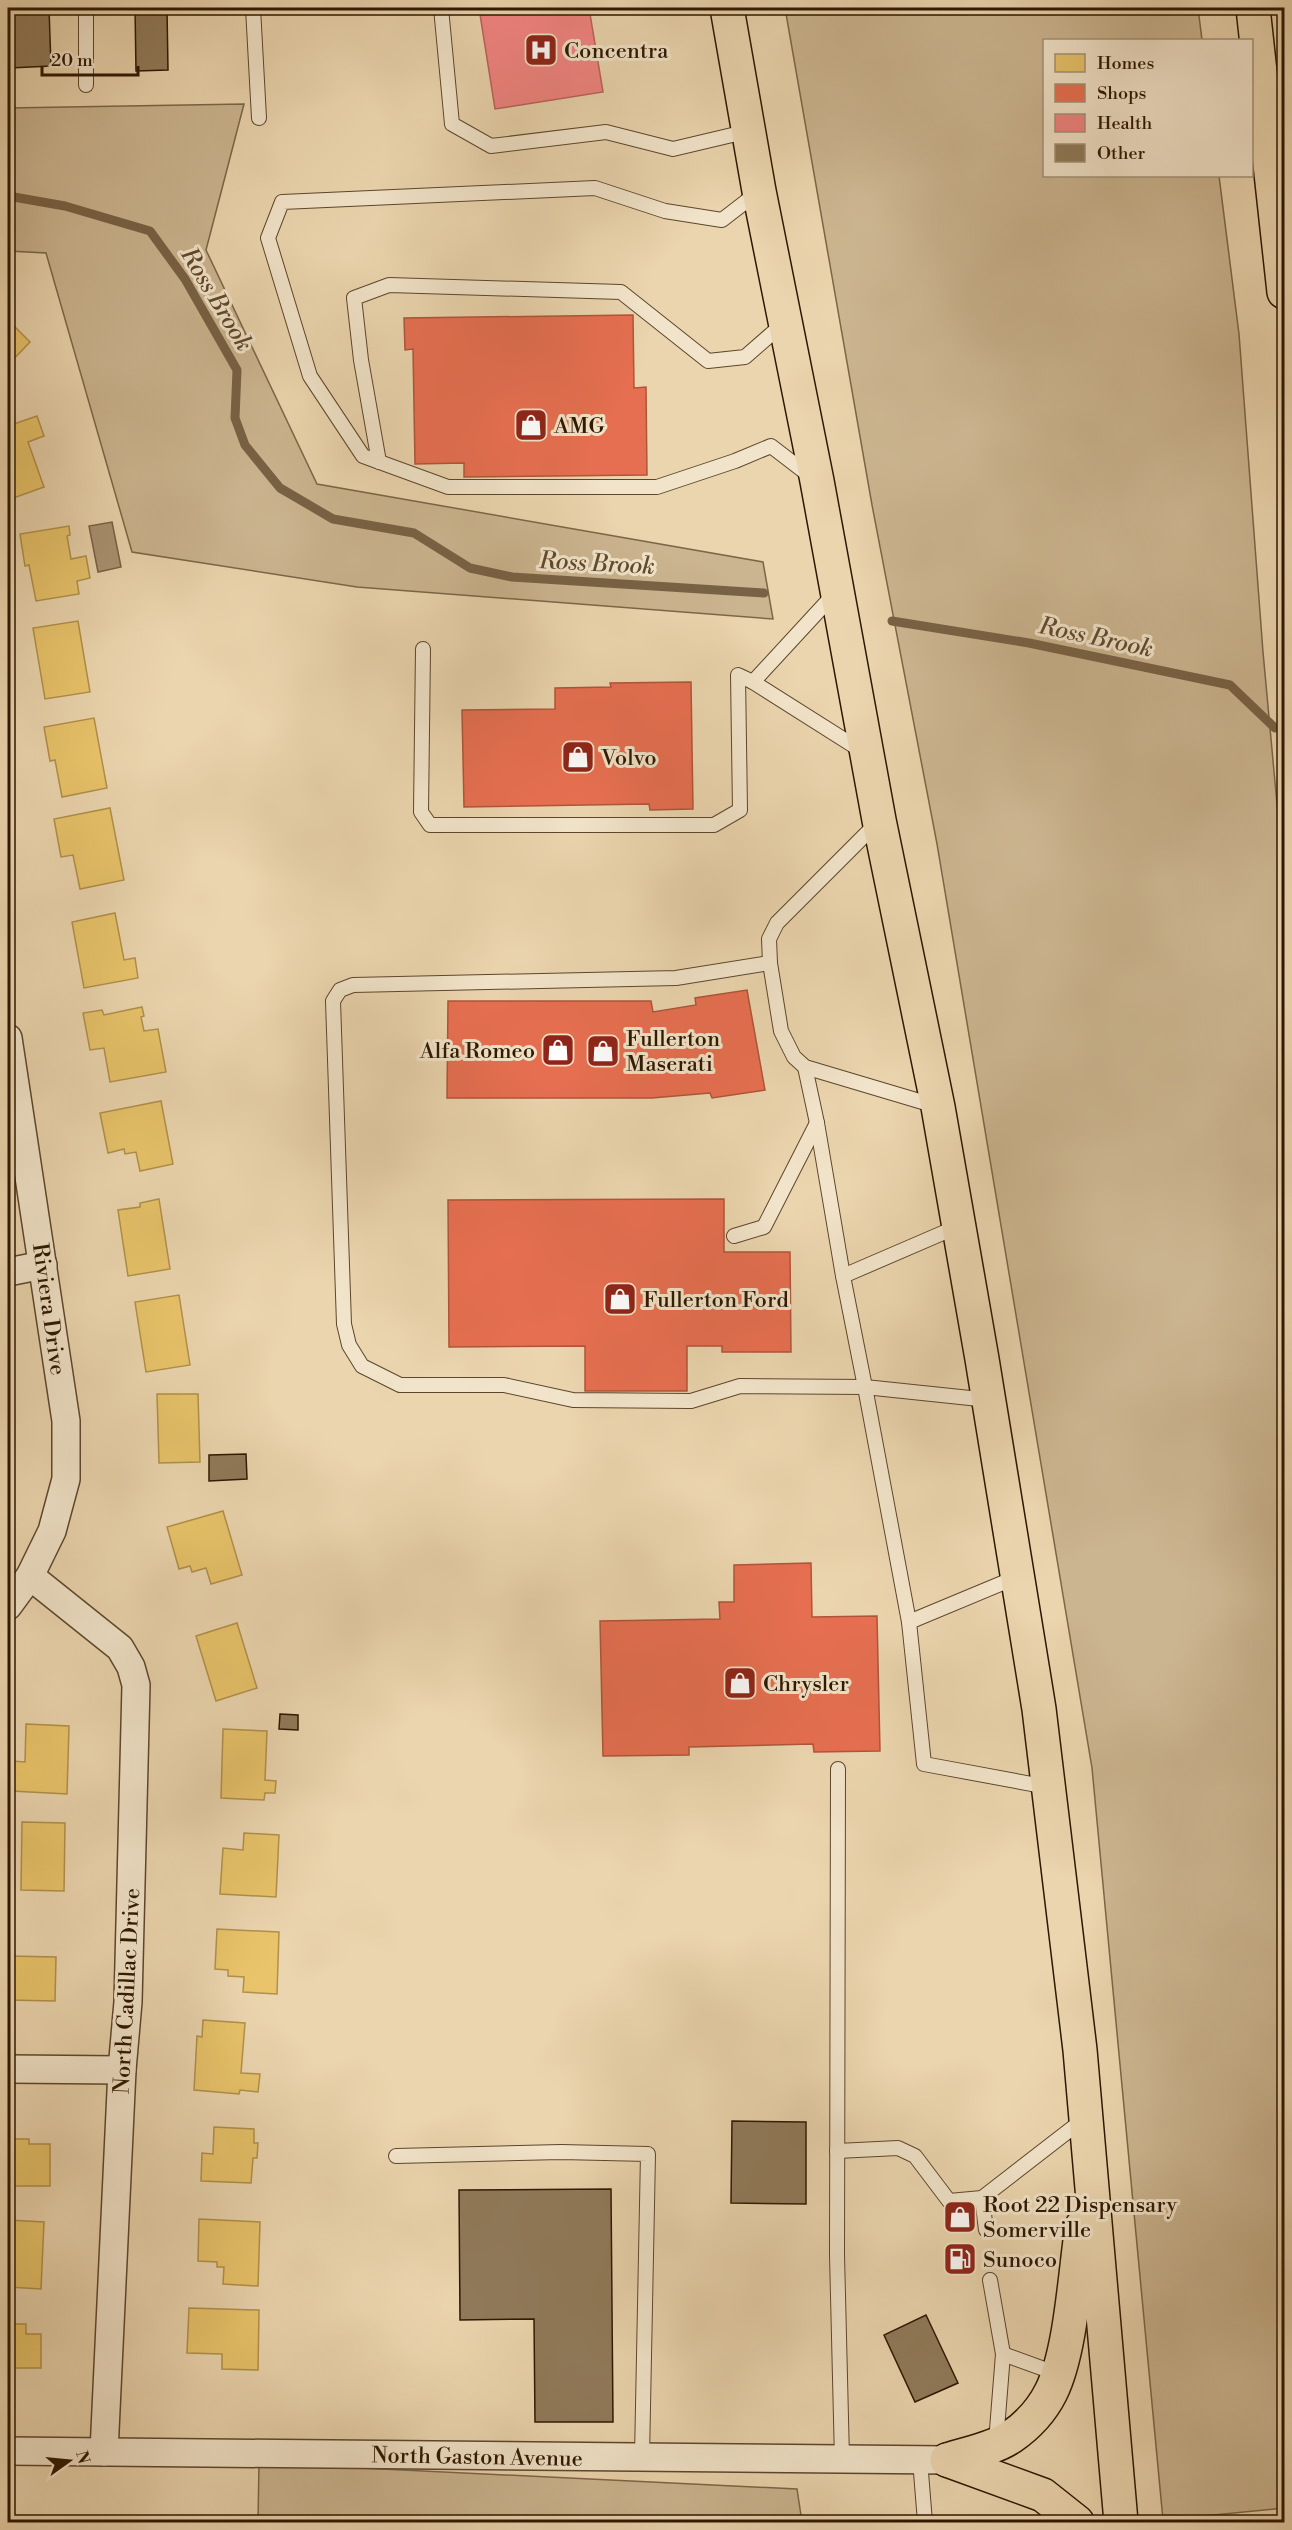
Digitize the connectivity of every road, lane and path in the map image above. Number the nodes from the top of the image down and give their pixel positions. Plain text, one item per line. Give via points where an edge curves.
1 (86, 8) edge
2 (253, 8) edge
3 (441, 8) edge
4 (727, 8) edge
5 (1253, 8) edge
6 (1269, 8) edge
7 (86, 85) dead end
8 (259, 118) dead end
9 (749, 131) junction
10 (1270, 150) junction
11 (759, 191) junction
12 (1280, 206) edge
13 (1284, 292) edge
14 (785, 322) junction
15 (379, 462) junction
16 (817, 481) junction
17 (837, 591) junction
18 (423, 649) dead end
19 (753, 682) junction
20 (867, 753) junction
21 (879, 820) junction
22 (770, 963) junction
23 (8, 1038) edge
24 (805, 1067) junction
25 (938, 1107) junction
26 (817, 1123) junction
27 (959, 1226) junction
28 (734, 1236) dead end
29 (44, 1265) junction
30 (8, 1272) edge
31 (843, 1276) junction
32 (865, 1387) junction
33 (989, 1400) junction
34 (30, 1576) junction
35 (1017, 1577) junction
36 (8, 1606) edge
37 (909, 1622) junction
38 (838, 1769) dead end
39 (1048, 1787) junction
40 (8, 2069) edge
41 (122, 2070) junction
42 (1085, 2118) junction
43 (837, 2151) junction
44 (396, 2156) dead end
45 (1090, 2168) junction
46 (982, 2198) junction
47 (986, 2230) dead end
48 (990, 2280) dead end
49 (1003, 2354) junction
50 (1058, 2374) junction
51 (996, 2445) junction
52 (8, 2451) edge
53 (104, 2452) junction
54 (642, 2457) junction
55 (842, 2459) junction
56 (933, 2460) junction
57 (925, 2523) edge
58 (1077, 2523) edge
59 (1121, 2523) edge

1 - 7 lane
2 - 8 lane
3 - 9 lane via 452,124 491,146 606,132 673,149
4 - 9 highway
5 - 10 highway
6 - 10 highway
9 - 11 highway
10 - 12 highway
11 - 14 highway
11 - 15 lane via 722,220 665,211 595,188 282,202 268,238 310,376 363,456
12 - 13 highway
14 - 15 lane via 745,357 708,362 621,292 388,285 354,298
14 - 16 highway
15 - 16 lane via 448,487 657,487 771,446
16 - 17 highway
17 - 19 lane
17 - 20 highway
18 - 19 lane via 421,812 430,825 721,822 740,810 738,675
19 - 20 lane
20 - 21 highway
21 - 22 lane via 777,923 769,939
21 - 25 highway
22 - 24 lane via 781,1032 794,1057
22 - 32 lane via 676,978 353,985 340,990 333,1001 344,1324 349,1345 362,1366 400,1385 504,1385 573,1400 692,1401 740,1386
23 - 29 street, Riviera Drive
24 - 25 lane
24 - 26 lane
25 - 27 highway
26 - 28 lane via 764,1227
26 - 31 lane
27 - 31 lane
27 - 33 highway
29 - 30 street
29 - 34 street, Riviera Drive via 66,1421 66,1479 52,1531
31 - 32 lane
32 - 33 lane
32 - 37 lane
33 - 35 highway
34 - 36 street, Riviera Drive
34 - 41 street, North Cadillac Drive via 120,1648 136,1685 128,2002
35 - 37 lane
35 - 39 highway
37 - 39 lane via 924,1764
38 - 43 lane
39 - 42 highway
40 - 41 street
41 - 53 street, North Cadillac Drive
42 - 45 highway
42 - 46 lane
43 - 46 lane via 898,2148 915,2156 949,2201
43 - 55 lane
44 - 54 lane via 648,2154
45 - 50 highway
45 - 59 highway
46 - 47 lane
48 - 49 lane
49 - 50 lane
49 - 51 lane
50 - 51 highway via 1040,2409 1023,2428
51 - 56 highway
52 - 53 street, North Gaston Avenue
53 - 54 street, North Gaston Avenue
54 - 55 street, North Gaston Avenue
55 - 56 street, North Gaston Avenue
56 - 57 lane
56 - 58 highway via 1043,2495

